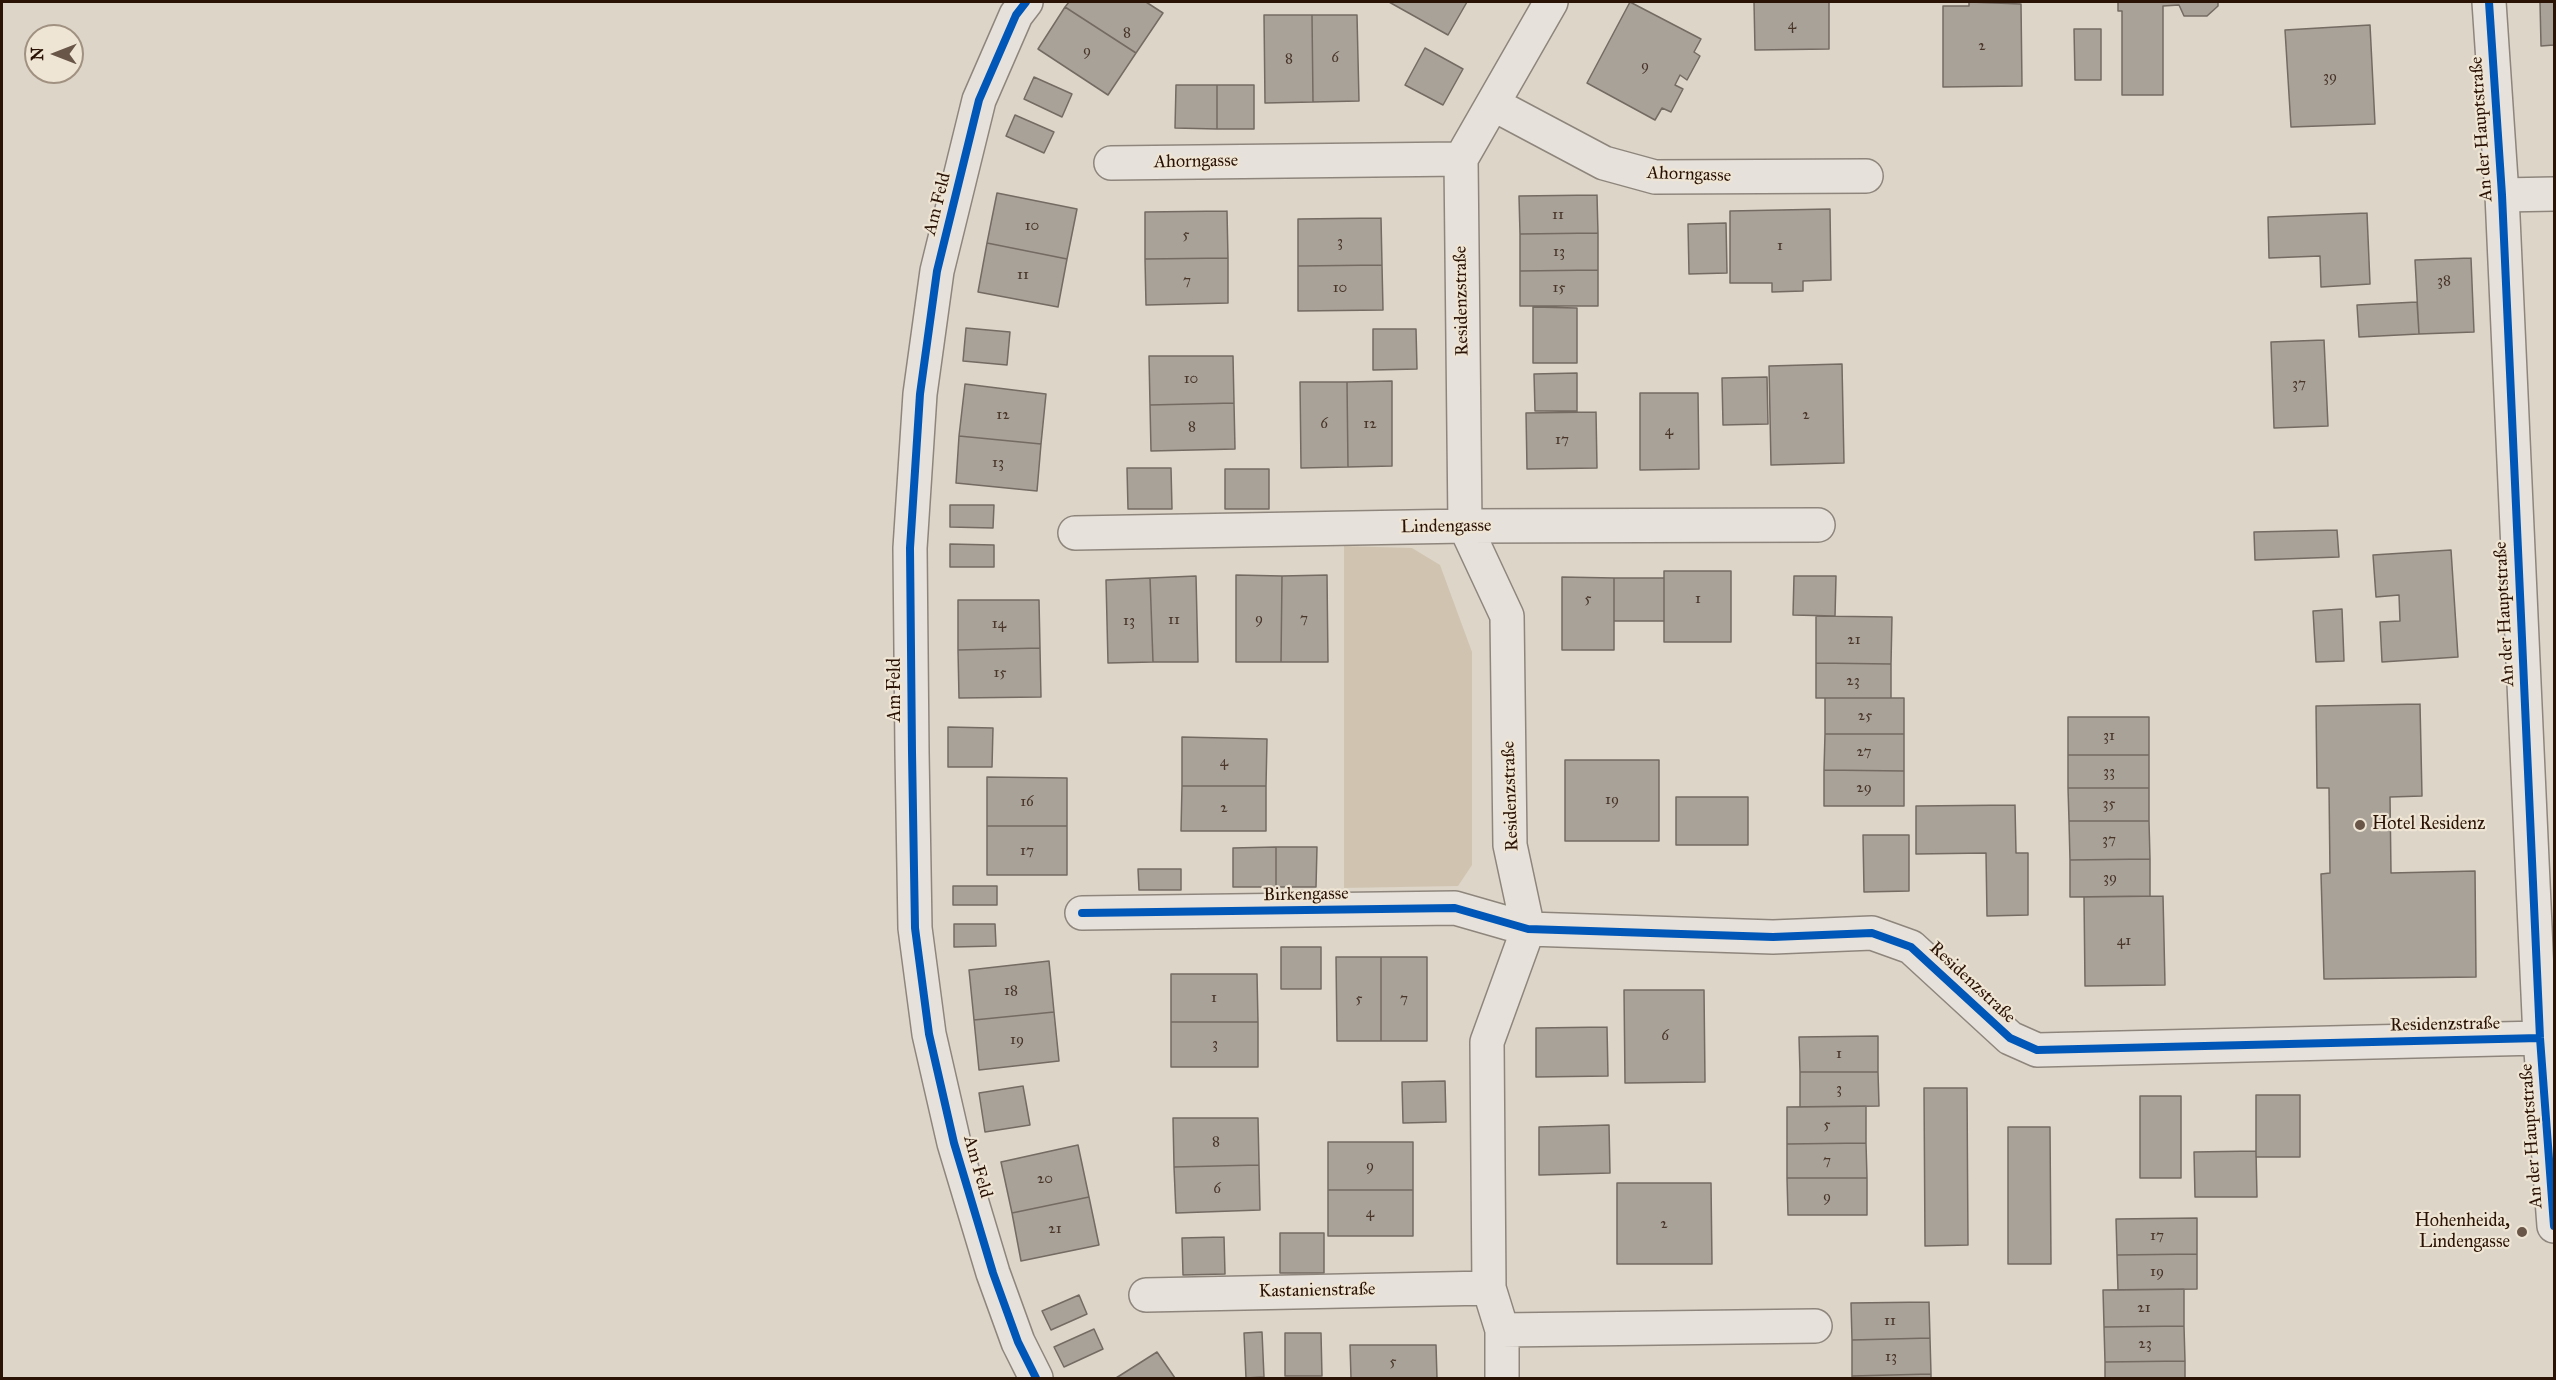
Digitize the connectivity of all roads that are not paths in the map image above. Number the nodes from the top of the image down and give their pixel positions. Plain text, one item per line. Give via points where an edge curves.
1 (1026, 2) edge
2 (1551, 2) edge
3 (2489, 2) edge
4 (1493, 104) junction
5 (1461, 159) junction
6 (1111, 163) dead end
7 (1866, 176) dead end
8 (2554, 194) edge
9 (2502, 195) junction
10 (1818, 525) dead end
11 (1465, 526) junction
12 (1075, 533) dead end
13 (1082, 913) dead end
14 (1528, 929) junction
15 (2540, 1038) junction
16 (2554, 1226) edge
17 (1489, 1288) junction
18 (1146, 1295) dead end
19 (1815, 1326) dead end
20 (1502, 1330) junction
21 (1036, 1378) edge
22 (1502, 1378) edge

1 - 21 street, Am Feld via 1016,15 979,100 938,271 919,405 910,548 915,928 929,1034 954,1143 993,1273 1018,1342
2 - 4 street
3 - 9 street, An der Hauptstraße
4 - 5 street
4 - 7 street, Ahorngasse via 1604,164 1655,177
5 - 6 street, Ahorngasse
5 - 11 street, Residenzstraße
8 - 9 street
9 - 15 street, An der Hauptstraße
10 - 11 street, Lindengasse
11 - 12 street, Lindengasse
11 - 14 street, Residenzstraße via 1507,616 1510,845
13 - 14 street, Birkengasse via 1455,908
14 - 15 street, Residenzstraße via 1773,937 1872,933 1911,947 2010,1038 2037,1050
14 - 17 street via 1486,1042
15 - 16 street, An der Hauptstraße
17 - 18 street, Kastanienstraße
17 - 20 street
19 - 20 street
20 - 22 street

